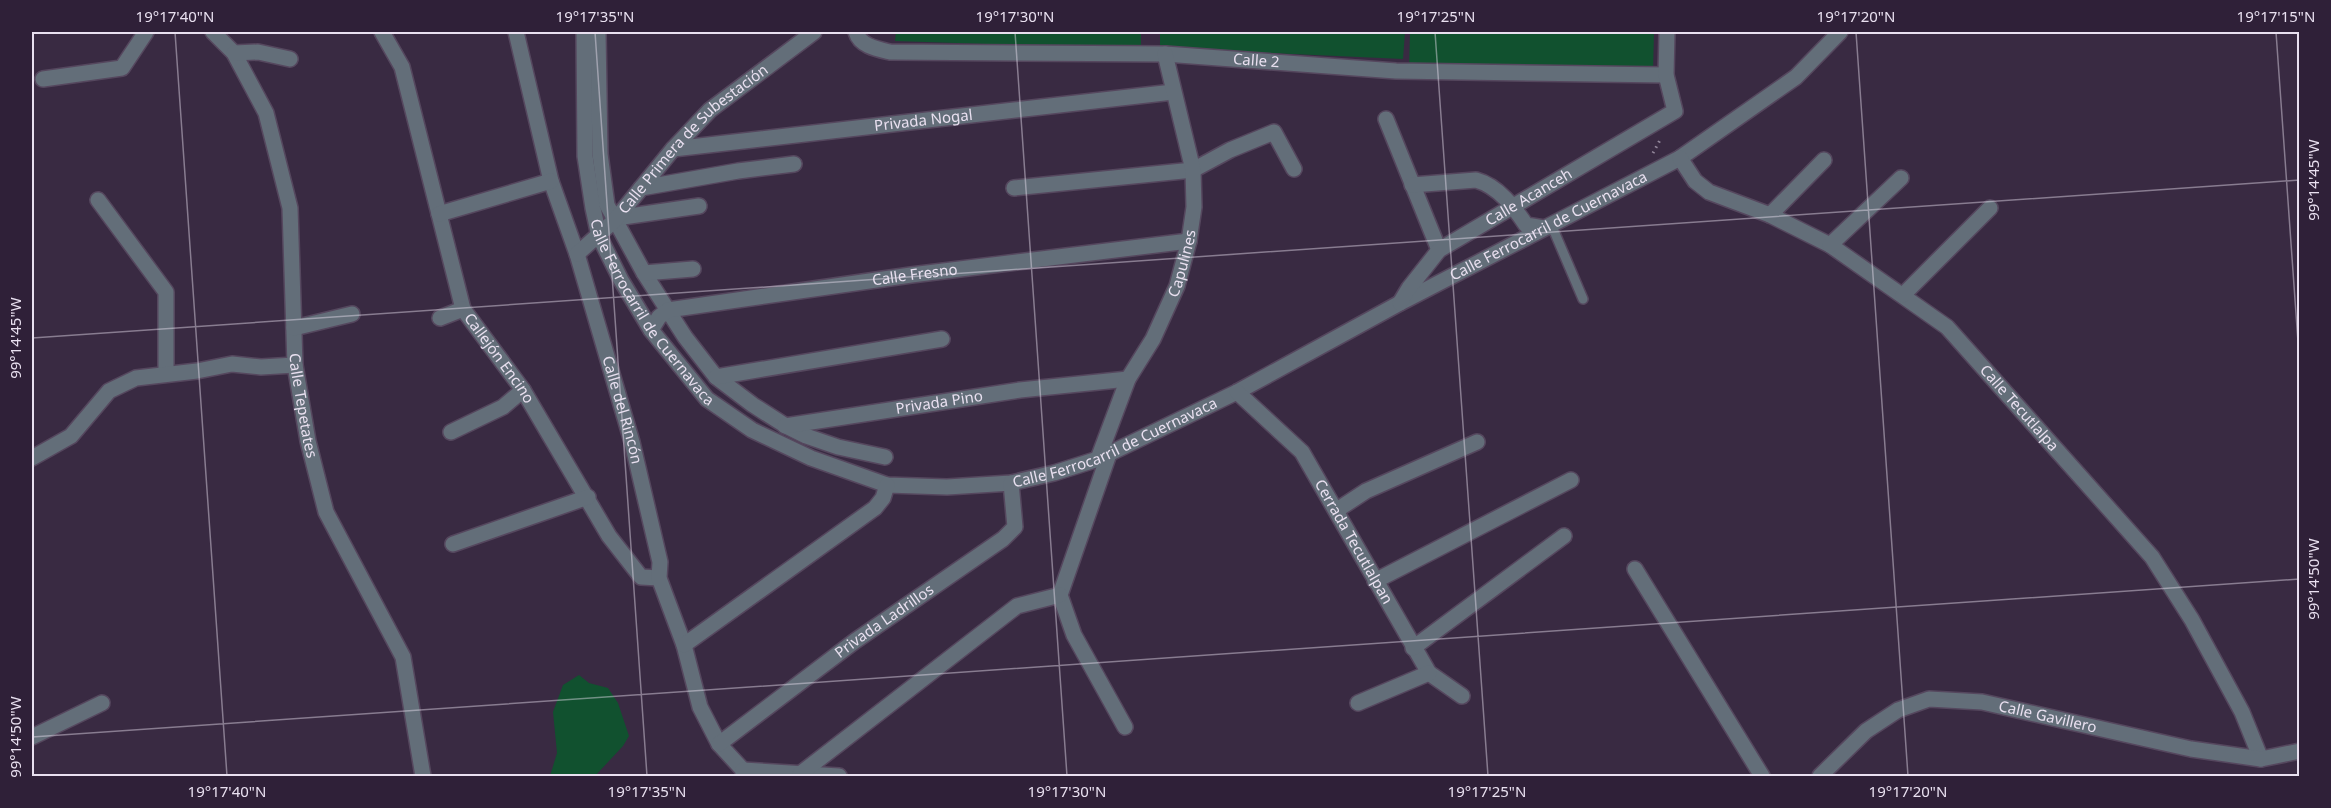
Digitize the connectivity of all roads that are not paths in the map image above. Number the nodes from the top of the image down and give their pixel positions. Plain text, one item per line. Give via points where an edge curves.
1 (146, 32) edge
2 (213, 32) edge
3 (382, 32) edge
4 (516, 32) edge
5 (584, 32) edge
6 (598, 32) edge
7 (814, 32) edge
8 (856, 32) edge
9 (1667, 32) edge
10 (1840, 32) edge
11 (234, 53) junction
12 (1165, 54) junction
13 (290, 58) dead end
14 (1666, 75) junction
15 (43, 79) dead end
16 (1173, 92) junction
17 (1386, 119) dead end
18 (673, 149) junction
19 (1680, 158) junction
20 (1824, 160) dead end
21 (794, 164) dead end
22 (1294, 169) dead end
23 (1193, 170) junction
24 (1901, 178) dead end
25 (551, 181) junction
26 (1412, 185) junction
27 (641, 188) junction
28 (1014, 188) dead end
29 (98, 200) dead end
30 (699, 206) dead end
31 (1513, 206) junction
32 (1990, 208) dead end
33 (439, 214) junction
34 (1770, 215) junction
35 (616, 219) junction
36 (1544, 228) junction
37 (599, 236) junction
38 (1189, 241) junction
39 (1830, 245) junction
40 (1439, 250) junction
41 (577, 254) junction
42 (693, 269) dead end
43 (645, 273) junction
44 (1903, 295) junction
45 (1583, 299) dead end
46 (1400, 303) junction
47 (463, 309) junction
48 (668, 310) junction
49 (352, 314) dead end
50 (440, 318) dead end
51 (294, 328) junction
52 (651, 330) junction
53 (942, 339) dead end
54 (296, 365) junction
55 (166, 373) junction
56 (716, 377) junction
57 (1128, 379) junction
58 (523, 390) junction
59 (1237, 392) junction
60 (786, 426) junction
61 (752, 430) junction
62 (451, 432) dead end
63 (1478, 442) dead end
64 (885, 457) dead end
65 (1104, 457) junction
66 (32, 458) edge
67 (1571, 480) dead end
68 (1011, 483) junction
69 (887, 485) junction
70 (588, 497) junction
71 (1337, 510) junction
72 (1564, 536) dead end
73 (453, 543) dead end
74 (1635, 569) dead end
75 (659, 578) junction
76 (1375, 581) junction
77 (1060, 595) junction
78 (684, 645) junction
79 (1413, 648) junction
80 (1429, 673) junction
81 (1462, 696) dead end
82 (102, 703) dead end
83 (1358, 703) dead end
84 (1125, 728) dead end
85 (32, 737) edge
86 (719, 744) junction
87 (2300, 751) edge
88 (2261, 759) junction
89 (743, 773) edge
90 (800, 774) junction
91 (423, 777) edge
92 (839, 777) edge
93 (1762, 777) edge
94 (1820, 777) edge

1 - 15 street via 122,68
2 - 11 street, Calle Tepetates
3 - 33 street, Callejón Encino via 402,67
4 - 25 street, Calle del Rincón
5 - 37 street, Calle Ferrocarril de Cuernavaca via 585,156
6 - 35 street, Calle Ferrocarril de Cuernavaca via 600,154 607,205
7 - 18 street, Calle Primera de Subestación via 710,110
8 - 12 street, Calle 2 via 871,48 890,52
9 - 14 street
10 - 19 street, Calle Ferrocarril de Cuernavaca via 1796,76
11 - 13 street via 258,52
11 - 51 street, Calle Tepetates via 266,112 290,208
12 - 14 street, Calle 2 via 1396,71
12 - 16 street, Capulines
14 - 31 street, Calle Acanceh via 1676,111
16 - 18 street, Privada Nogal
16 - 23 street, Capulines
17 - 26 street
18 - 27 street, Calle Primera de Subestación
19 - 34 street, Calle Tecutlalpa via 1695,181 1709,192
19 - 36 street, Calle Ferrocarril de Cuernavaca
20 - 34 street
21 - 27 street
22 - 23 street via 1274,132
23 - 28 street
23 - 38 street, Capulines via 1194,207
24 - 39 street
25 - 33 street
25 - 41 street, Calle del Rincón
26 - 31 street via 1476,180
26 - 40 street
27 - 35 street, Calle Primera de Subestación
29 - 55 street via 166,292
30 - 35 street
31 - 36 street via 1526,225
31 - 40 street, Calle Acanceh
32 - 44 street
33 - 47 street, Callejón Encino
34 - 39 street, Calle Tecutlalpa
35 - 37 street, Calle Primera de Subestación
35 - 43 street, Calle Ferrocarril de Cuernavaca
36 - 45 lane via 1554,231
36 - 46 street, Calle Ferrocarril de Cuernavaca
37 - 41 street, Calle Primera de Subestación
37 - 52 street, Calle Ferrocarril de Cuernavaca
38 - 48 street, Calle Fresno
38 - 57 street, Capulines via 1177,286 1153,339
39 - 44 street, Calle Tecutlalpa
40 - 46 street, Calle Acanceh
41 - 75 street, Calle del Rincón via 632,442 660,562
42 - 43 street
43 - 48 street, Calle Ferrocarril de Cuernavaca
44 - 88 street, Calle Tecutlalpa via 1947,327 2152,557 2242,712
46 - 59 street, Calle Ferrocarril de Cuernavaca
47 - 50 street
47 - 58 street, Callejón Encino
48 - 52 street
48 - 56 street, Calle Ferrocarril de Cuernavaca
49 - 51 street
51 - 54 street, Calle Tepetates
52 - 61 street, Calle Ferrocarril de Cuernavaca via 707,399
53 - 56 street
54 - 55 street via 232,364
54 - 91 street, Calle Tepetates via 308,441 326,512 403,657
55 - 66 street via 136,378 109,391 71,436
56 - 60 street, Calle Ferrocarril de Cuernavaca
57 - 60 street, Privada Pino via 1020,390
57 - 65 street, Capulines
58 - 62 street via 503,407
58 - 70 street, Callejón Encino
59 - 65 street, Calle Ferrocarril de Cuernavaca
59 - 71 street, Cerrada Tecutlalpan via 1302,452
60 - 61 street, Privada Pino
60 - 64 street, Calle Ferrocarril de Cuernavaca via 838,447
61 - 69 street, Calle Ferrocarril de Cuernavaca via 812,458
63 - 71 street via 1366,491
65 - 68 street, Calle Ferrocarril de Cuernavaca
65 - 77 street
67 - 76 street
68 - 69 street, Calle Ferrocarril de Cuernavaca
68 - 86 street, Privada Ladrillos via 1015,527 1004,539 855,641
69 - 78 street via 884,498 874,508
70 - 73 street
70 - 75 street, Callejón Encino via 609,536 641,577
71 - 76 street, Cerrada Tecutlalpan
72 - 79 street
74 - 93 street
75 - 78 street, Calle del Rincón
76 - 79 street, Cerrada Tecutlalpan
77 - 84 street via 1074,635
77 - 90 street via 1017,606
78 - 86 street, Calle del Rincón via 700,707
79 - 80 street, Cerrada Tecutlalpan
80 - 81 street, Cerrada Tecutlalpan
80 - 83 street
82 - 85 street
86 - 89 street, Calle del Rincón
87 - 88 street, Calle Gavillero
88 - 94 street, Calle Gavillero via 2191,749 1982,702 1929,699 1898,710 1866,730
89 - 90 street
90 - 92 street

